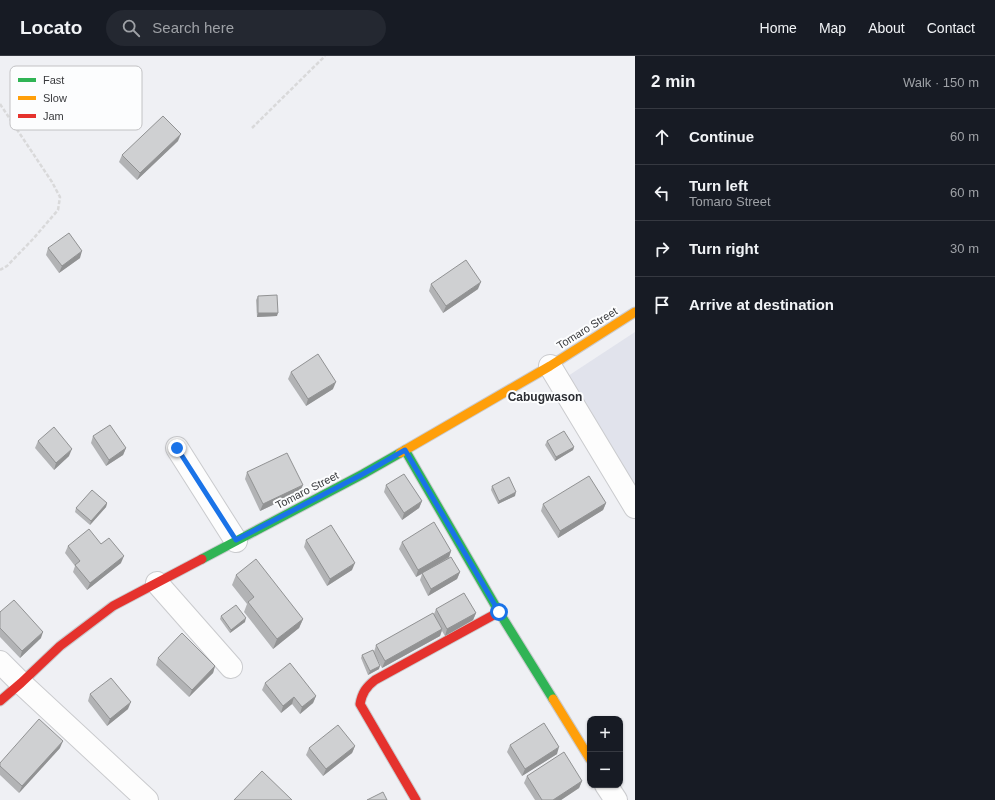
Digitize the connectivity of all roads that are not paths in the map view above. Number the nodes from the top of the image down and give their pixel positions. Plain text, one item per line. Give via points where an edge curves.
1 (635, 312) edge
2 (550, 366) junction
3 (177, 448) dead end
4 (405, 450) junction
5 (635, 507) edge
6 (236, 540) junction
7 (157, 582) junction
8 (499, 612) junction
9 (0, 662) edge
10 (231, 667) dead end
11 (21, 683) junction
12 (0, 701) edge
13 (587, 755) edge
14 (608, 788) edge
15 (147, 800) edge
16 (416, 800) edge
17 (616, 800) edge

1 - 2 street, Tomaro Street
2 - 4 street, Tomaro Street
2 - 5 street
3 - 6 street
4 - 6 street, Tomaro Street
4 - 8 street
6 - 7 street, Tomaro Street
7 - 10 street
7 - 11 street, Tomaro Street via 113,606 60,646
8 - 13 street
8 - 16 street via 375,680 366,686 361,695 360,704
9 - 11 street
11 - 12 street, Tomaro Street
11 - 15 street
14 - 17 street

